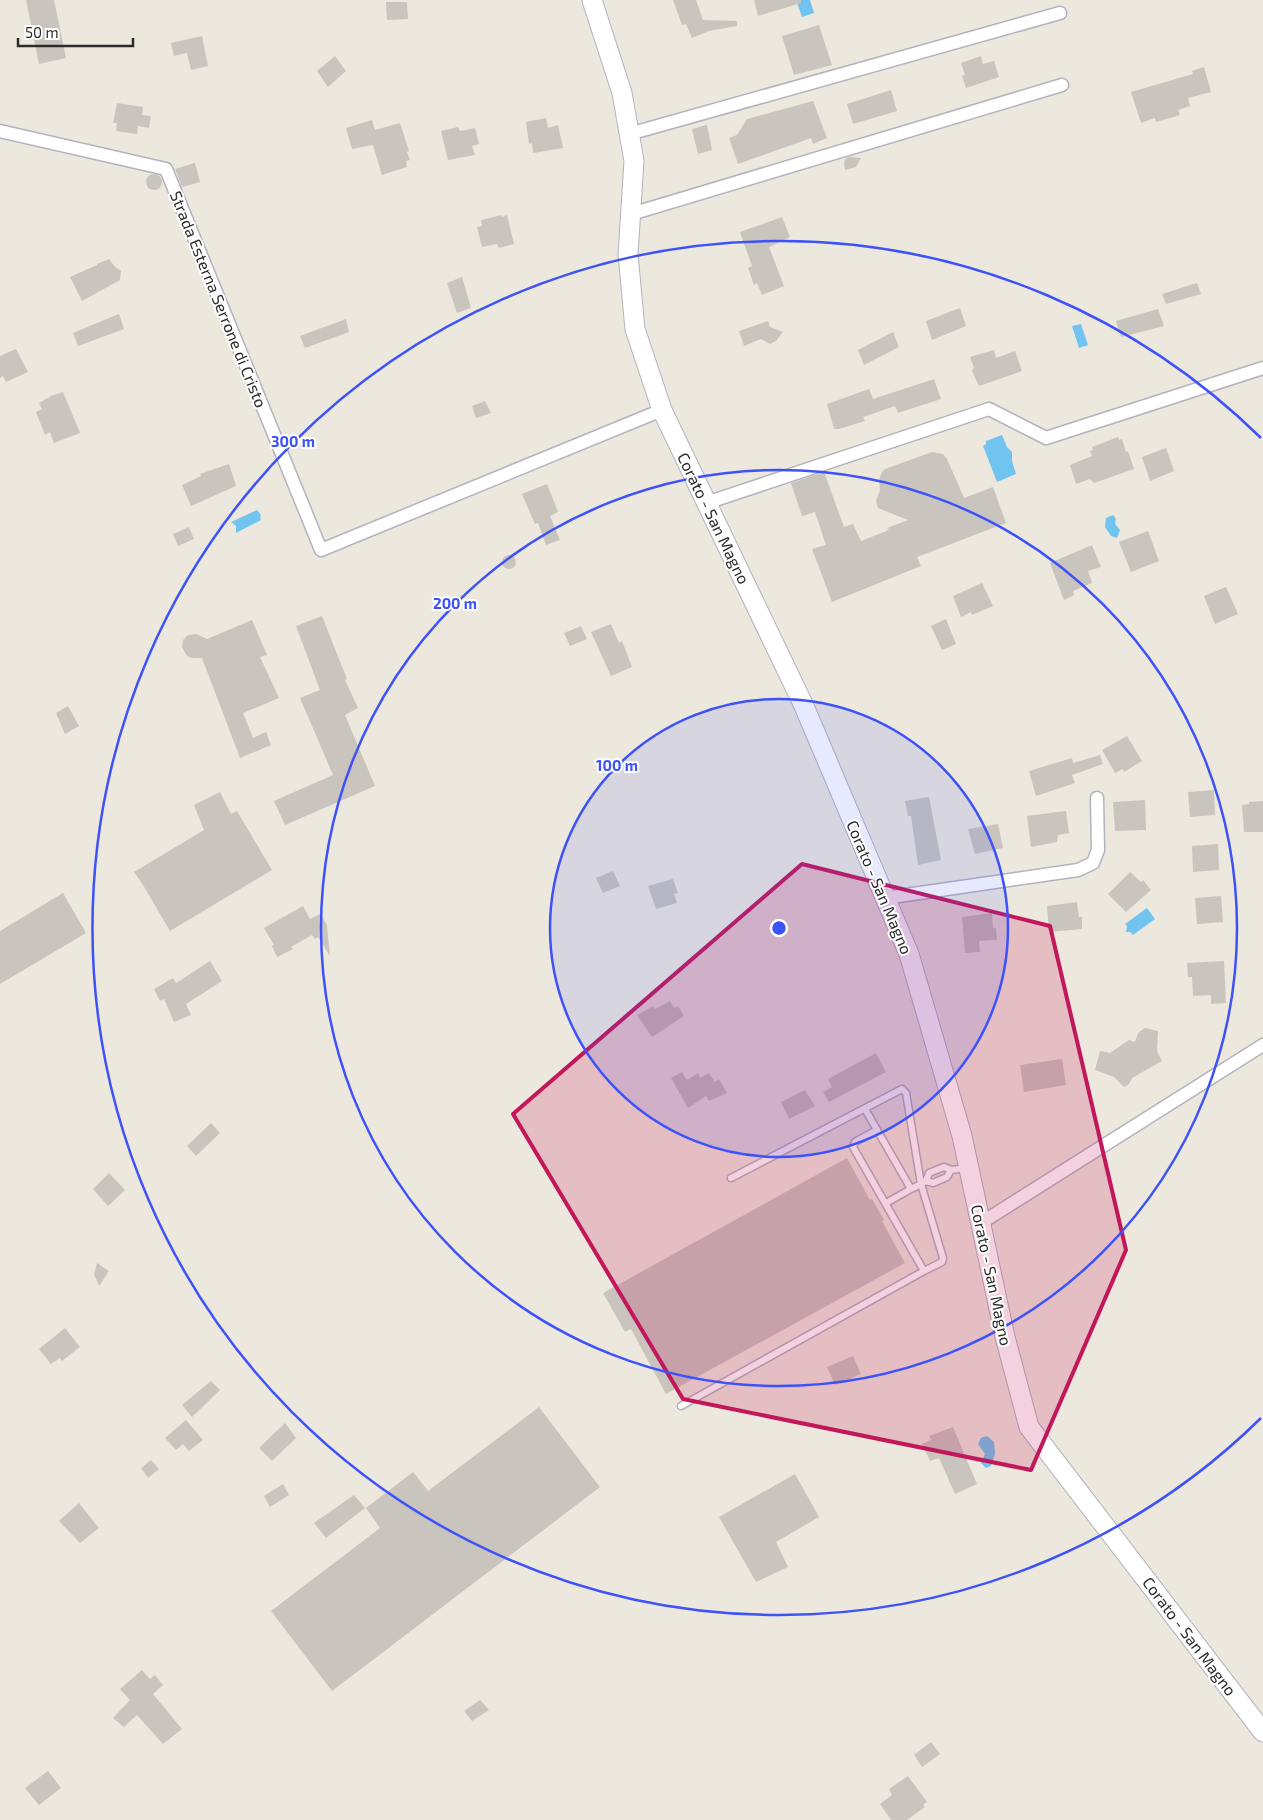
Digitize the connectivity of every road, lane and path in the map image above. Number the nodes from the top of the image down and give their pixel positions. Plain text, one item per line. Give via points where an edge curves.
1 (592, 0) edge
2 (1060, 13) dead end
3 (1062, 85) dead end
4 (0, 131) edge
5 (629, 134) junction
6 (631, 214) junction
7 (1263, 368) edge
8 (662, 410) junction
9 (706, 503) junction
10 (1097, 798) dead end
11 (885, 898) junction
12 (1263, 1045) edge
13 (865, 1108) junction
14 (877, 1130) junction
15 (960, 1169) junction
16 (731, 1178) dead end
17 (923, 1182) junction
18 (910, 1189) junction
19 (886, 1203) junction
20 (981, 1223) junction
21 (924, 1271) junction
22 (680, 1406) dead end
23 (1263, 1732) edge

1 - 5 main road, Corato - San Magno via 622,93
2 - 5 street
3 - 6 street
4 - 8 street, Strada Esterna Serrone di Cristo via 166,169 321,550
5 - 6 main road, Corato - San Magno via 634,161
6 - 8 main road, Corato - San Magno via 628,254 635,329
7 - 9 street via 1046,438 988,409
8 - 9 main road, Corato - San Magno
9 - 11 main road, Corato - San Magno via 804,706
10 - 11 street via 1098,850 1093,863 1078,870
11 - 15 main road, Corato - San Magno via 909,954 962,1136
12 - 20 street
13 - 14 lane
13 - 16 lane
13 - 17 lane via 902,1089 906,1093
14 - 18 lane
14 - 19 lane via 855,1142 853,1147
15 - 17 lane via 933,1183
15 - 17 lane via 944,1167 929,1173
15 - 20 main road, Corato - San Magno
17 - 18 lane
17 - 21 lane via 943,1258 942,1262
18 - 19 lane
19 - 21 lane
20 - 23 main road, Corato - San Magno via 1005,1337 1029,1427
21 - 22 lane

